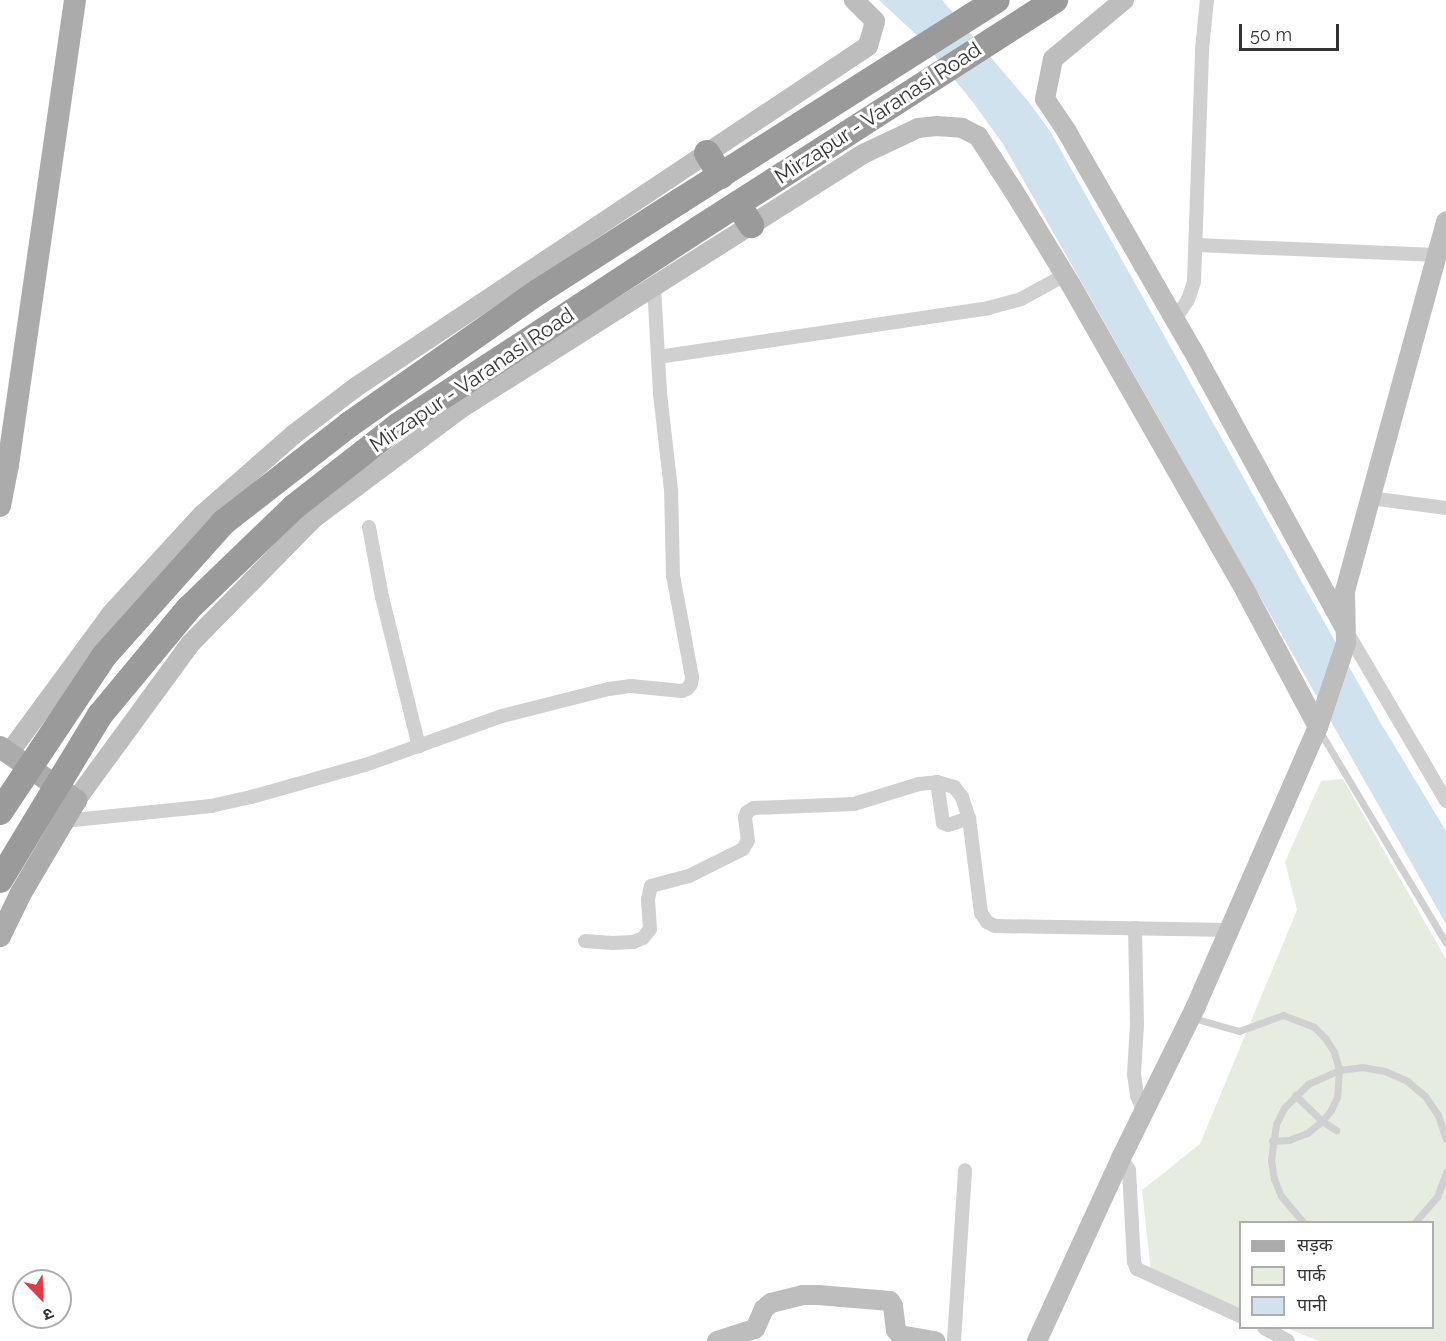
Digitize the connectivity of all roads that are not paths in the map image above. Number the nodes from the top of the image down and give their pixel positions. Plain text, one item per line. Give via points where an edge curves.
1 (75, 0) edge
2 (854, 0) edge
3 (997, 0) edge
4 (1056, 0) edge
5 (1124, 0) edge
6 (1207, 0) edge
7 (707, 153) junction
8 (721, 176) junction
9 (745, 214) junction
10 (1446, 222) edge
11 (1197, 245) junction
12 (1437, 255) junction
13 (1065, 275) junction
14 (654, 286) junction
15 (1174, 319) junction
16 (658, 357) junction
17 (1370, 498) junction
18 (0, 506) edge
19 (1446, 508) edge
20 (369, 527) dead end
21 (1346, 637) junction
22 (1320, 722) junction
23 (419, 746) junction
24 (3, 756) edge
25 (937, 782) junction
26 (76, 800) junction
27 (1446, 801) edge
28 (0, 812) edge
29 (969, 818) junction
30 (64, 821) junction
31 (0, 879) edge
32 (1135, 928) junction
33 (1230, 930) junction
34 (0, 936) edge
35 (585, 941) dead end
36 (1446, 943) edge
37 (1191, 1017) junction
38 (1339, 1070) junction
39 (1295, 1095) junction
40 (1145, 1114) junction
41 (1322, 1121) junction
42 (1336, 1130) dead end
43 (1446, 1139) edge
44 (1272, 1141) junction
45 (1121, 1158) junction
46 (965, 1170) dead end
47 (1446, 1172) edge
48 (1302, 1221) edge
49 (1416, 1221) edge
50 (1239, 1316) edge
51 (1266, 1329) edge
52 (717, 1341) edge
53 (935, 1341) edge
54 (954, 1341) edge
55 (1037, 1341) edge
56 (1288, 1341) edge

1 - 18 main road
2 - 7 street via 875,21 868,46
3 - 8 highway, Mirzapur - Varanasi Road
4 - 9 highway, Mirzapur - Varanasi Road via 798,164
5 - 15 street via 1053,59 1044,99 1067,132
6 - 11 street
7 - 8 highway
7 - 24 street via 468,310 293,435 202,515 111,614
8 - 28 highway, Mirzapur - Varanasi Road, bridge via 537,292 350,424 224,522 104,656
9 - 13 street via 918,128 962,128 978,136
9 - 14 street
9 - 31 highway, Mirzapur - Varanasi Road, bridge via 700,228 399,425 294,507 188,609 100,715
10 - 12 street
11 - 12 street
11 - 15 street via 1194,282 1188,300
12 - 17 street
13 - 16 street via 1020,299 988,308
13 - 22 street
14 - 16 street
14 - 26 street via 463,408 314,518 190,644
15 - 21 street
16 - 23 street via 671,490 673,575 691,684 682,691 631,686 590,693 502,716
17 - 19 street
17 - 21 street via 1345,591
20 - 23 street
21 - 22 street
21 - 27 street
22 - 33 street
22 - 36 lane
23 - 30 street via 330,776 211,806
24 - 26 main road
25 - 29 street via 954,787
25 - 29 street via 943,823
25 - 35 street via 854,804 754,808 745,818 748,840 743,849 689,876 651,886 650,929 643,938 633,942
26 - 30 main road
29 - 32 street via 981,913 987,922 995,926
30 - 34 main road
32 - 33 street
32 - 40 street via 1134,1074
33 - 37 street
37 - 38 lane via 1239,1031 1283,1015 1299,1019 1325,1038
37 - 40 street
38 - 39 lane via 1315,1079
38 - 41 lane via 1337,1096
38 - 43 lane via 1362,1067 1385,1071 1407,1081 1425,1096 1438,1115
39 - 41 lane
39 - 44 lane via 1276,1124
40 - 45 street
41 - 42 lane
41 - 44 lane via 1307,1133
44 - 48 lane via 1274,1179 1281,1196
45 - 50 street via 1129,1170 1137,1269
45 - 55 street
46 - 54 street
47 - 49 lane via 1437,1197
51 - 56 street
52 - 53 street via 755,1329 771,1303 818,1295 890,1301 900,1335

